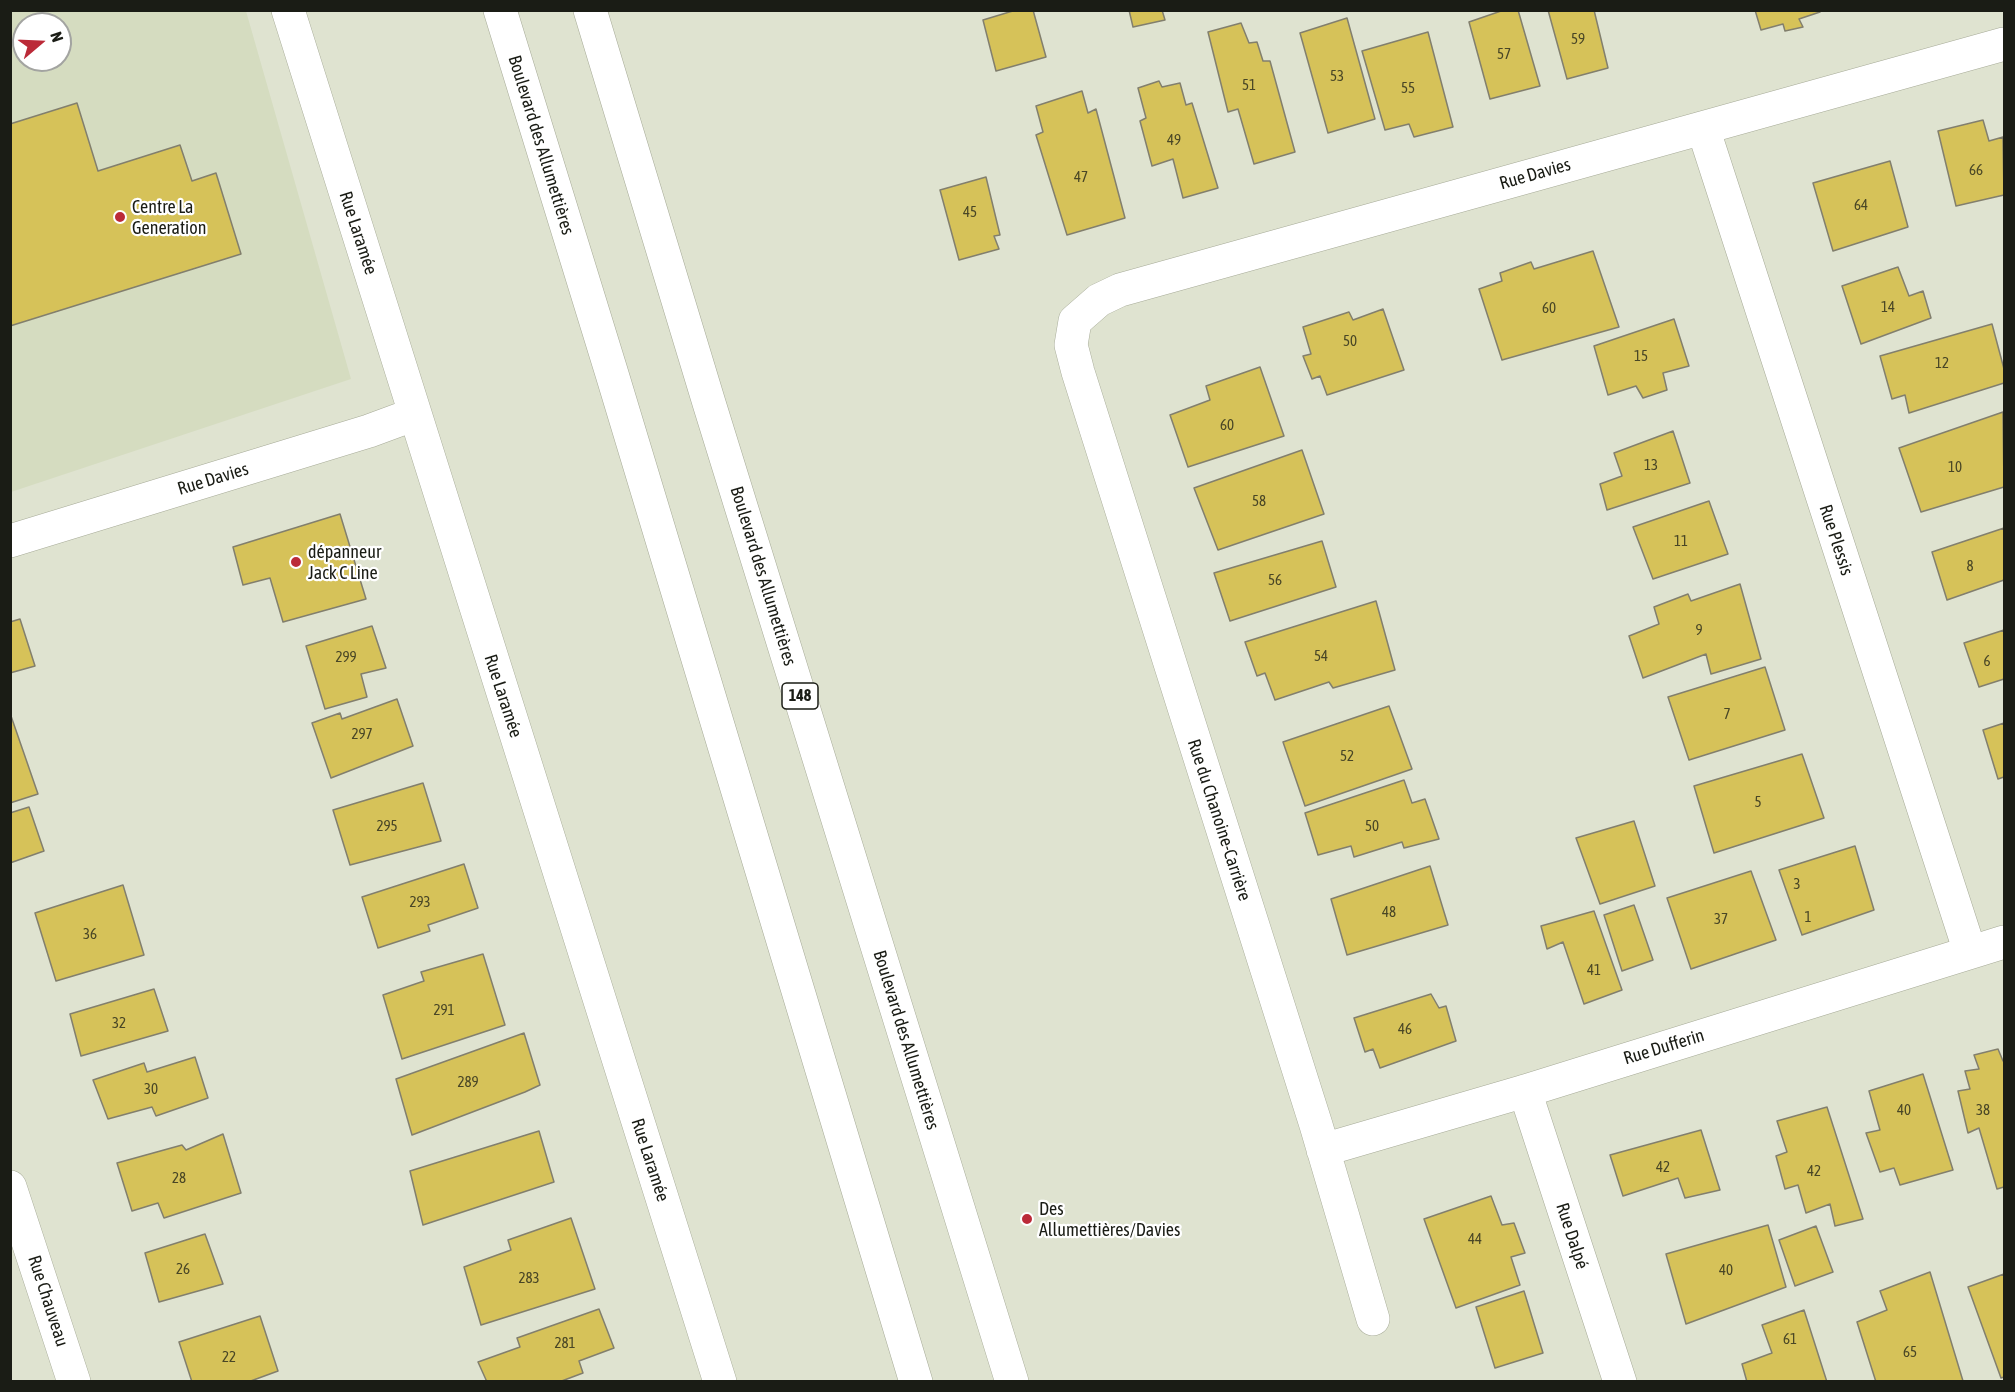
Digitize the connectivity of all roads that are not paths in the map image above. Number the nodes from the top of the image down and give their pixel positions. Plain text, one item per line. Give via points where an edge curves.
1 (288, 10) edge
2 (500, 10) edge
3 (590, 10) edge
4 (2004, 44) edge
5 (1703, 128) junction
6 (1074, 321) joint
7 (415, 414) junction
8 (10, 541) edge
9 (2004, 942) edge
10 (1970, 952) junction
11 (1525, 1091) junction
12 (1323, 1150) junction
13 (10, 1187) edge
14 (1373, 1319) dead end
15 (74, 1382) edge
16 (720, 1382) edge
17 (916, 1382) edge
18 (1012, 1382) edge
19 (1620, 1382) edge

1 - 7 street, Rue Laramée
2 - 17 street, Boulevard des Allumettières
3 - 18 street, Boulevard des Allumettières / 148
4 - 5 street, Rue Davies
5 - 6 street, Rue Davies via 1120,290 1098,300
5 - 10 street, Rue Plessis
6 - 12 street, Rue du Chanoine-Carrière via 1071,345 1078,372
7 - 8 street, Rue Davies
7 - 16 street, Rue Laramée
9 - 10 street, Rue Dufferin
10 - 11 street, Rue Dufferin
11 - 12 street, Rue Dufferin
11 - 19 street, Rue Dalpé
12 - 14 street, Rue du Chanoine-Carrière
13 - 15 street, Rue Chauveau

